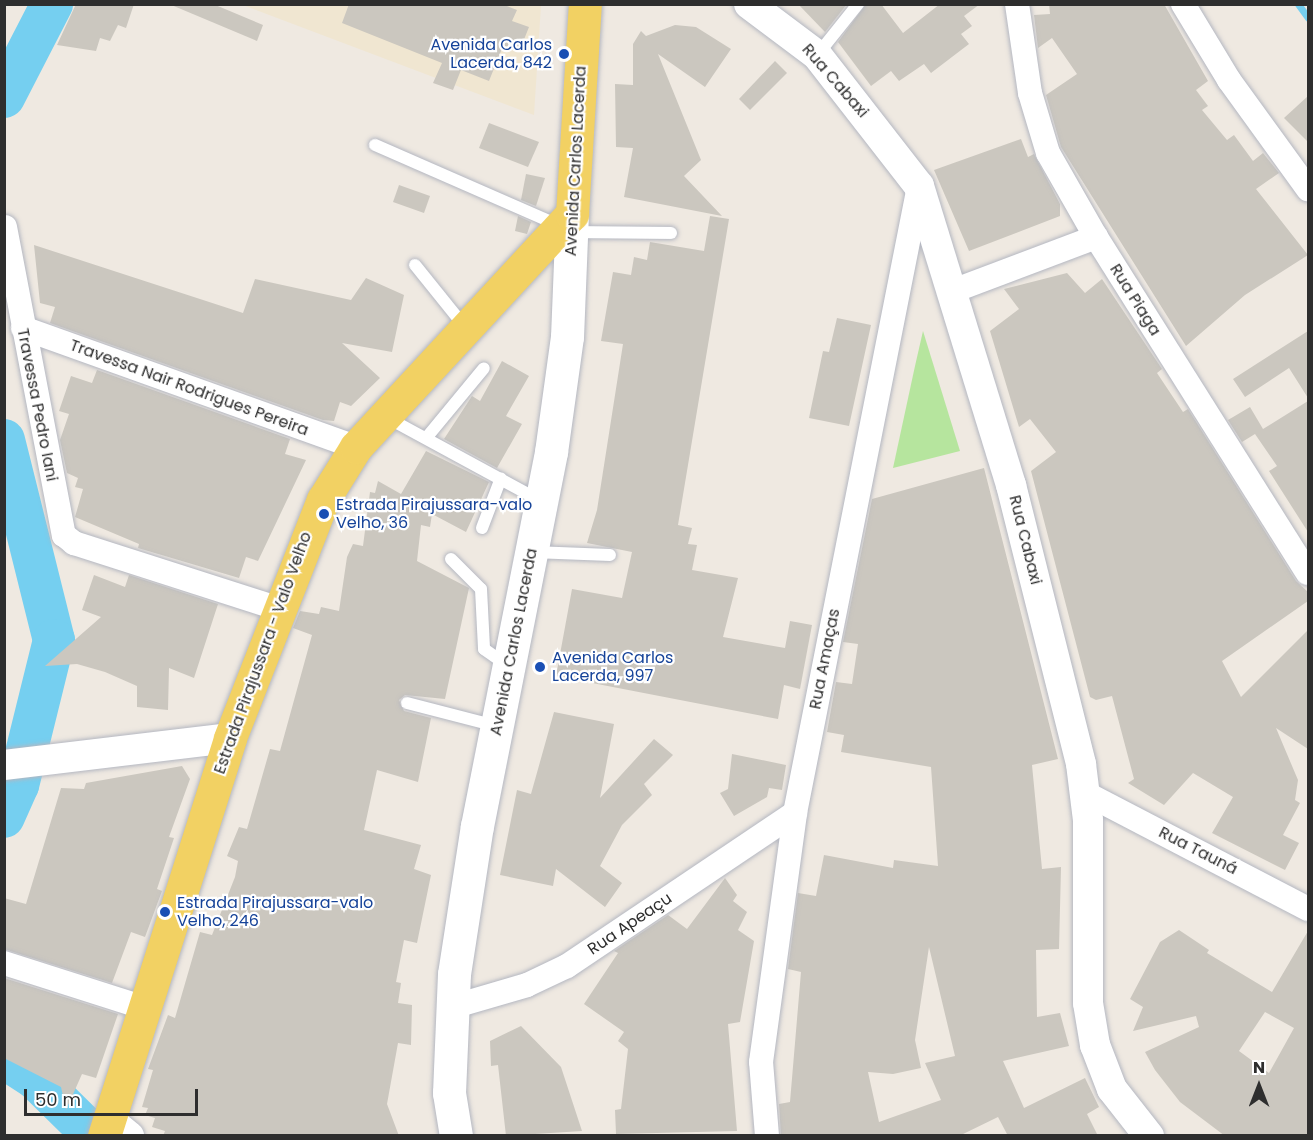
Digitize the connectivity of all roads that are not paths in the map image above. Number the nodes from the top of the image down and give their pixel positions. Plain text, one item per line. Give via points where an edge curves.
1 (585, 4) edge
2 (749, 4) edge
3 (858, 4) edge
4 (1017, 4) edge
5 (1183, 4) edge
6 (817, 55) junction
7 (375, 145) dead end
8 (919, 186) junction
9 (1308, 189) edge
10 (568, 224) junction
11 (5, 227) edge
12 (671, 233) dead end
13 (1096, 237) junction
14 (415, 265) dead end
15 (953, 291) junction
16 (23, 328) junction
17 (466, 328) junction
18 (484, 368) dead end
19 (384, 416) junction
20 (427, 437) junction
21 (356, 447) junction
22 (501, 478) junction
23 (542, 502) junction
24 (482, 528) dead end
25 (532, 552) junction
26 (610, 555) dead end
27 (452, 559) dead end
28 (1308, 573) edge
29 (277, 608) junction
30 (509, 667) junction
31 (407, 703) dead end
32 (497, 726) junction
33 (230, 738) junction
34 (8, 764) edge
35 (1087, 794) junction
36 (795, 813) junction
37 (1308, 909) edge
38 (4, 963) edge
39 (452, 1007) junction
40 (145, 1008) junction
41 (112, 1130) edge
42 (456, 1136) edge
43 (767, 1136) edge
44 (1149, 1136) edge

1 - 10 main road, Avenida Carlos Lacerda
2 - 6 street, Rua Cabaxi
3 - 6 lane
4 - 13 street, Rua Piaga via 1037,126
5 - 9 street via 1216,62
6 - 8 street, Rua Cabaxi
7 - 10 lane
8 - 15 street, Rua Cabaxi
8 - 36 street, Rua Amaças
10 - 12 lane
10 - 17 main road, Estrada Pirajussara - Valo Velho
10 - 23 main road, Avenida Carlos Lacerda via 567,338
11 - 16 street, Travessa Pedro Iani
13 - 15 street
13 - 28 street, Rua Piaga
14 - 17 lane
15 - 35 street, Rua Cabaxi via 1011,485
16 - 21 street, Travessa Nair Rodrigues Pereira
16 - 29 street, Travessa Pedro Iani via 60,526 74,543
17 - 19 main road, Estrada Pirajussara - Valo Velho
18 - 20 lane
19 - 20 lane
19 - 21 main road, Estrada Pirajussara - Valo Velho
20 - 22 lane
21 - 29 main road, Estrada Pirajussara - Valo Velho via 323,500
22 - 23 lane
22 - 24 lane
23 - 25 main road, Avenida Carlos Lacerda
25 - 26 lane
25 - 30 main road, Avenida Carlos Lacerda
27 - 30 lane via 481,589 484,649
29 - 33 main road, Estrada Pirajussara - Valo Velho
30 - 32 main road, Avenida Carlos Lacerda
31 - 32 lane
32 - 39 main road, Avenida Carlos Lacerda via 463,905
33 - 34 street
33 - 40 main road, Estrada Pirajussara - Valo Velho
35 - 37 street, Rua Tauná
35 - 44 street, Rua Cabaxi via 1088,1003 1095,1045 1112,1089
36 - 39 street, Rua Apeaçu via 567,966 527,985
36 - 43 street, Rua Amaças via 761,1062
38 - 40 street
39 - 42 main road, Avenida Carlos Lacerda via 449,1094
40 - 41 main road, Estrada Pirajussara - Valo Velho

